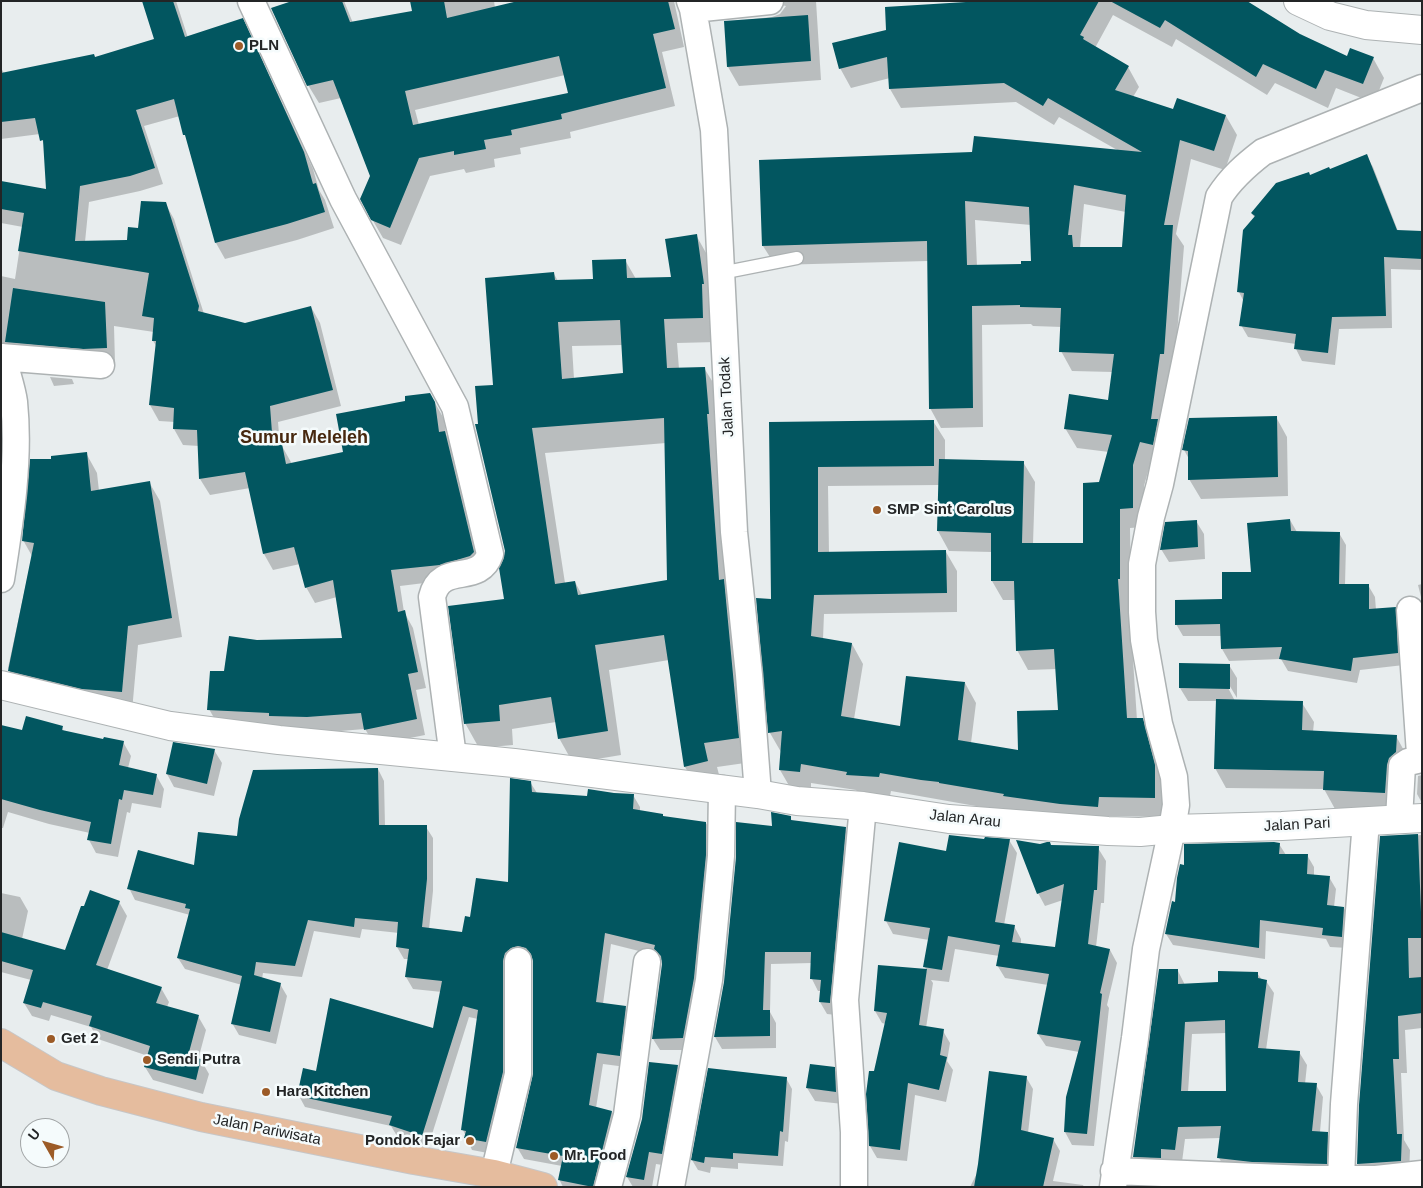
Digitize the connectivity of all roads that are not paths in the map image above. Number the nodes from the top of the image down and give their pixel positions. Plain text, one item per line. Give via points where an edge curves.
1 (228, 1) edge
2 (242, 1) edge
3 (251, 1) edge
4 (770, 1) edge
5 (1298, 1) edge
6 (692, 5) edge
7 (1422, 30) edge
8 (1422, 88) edge
9 (797, 258) dead end
10 (721, 273) junction
11 (2, 357) edge
12 (101, 365) dead end
13 (1, 579) edge
14 (1410, 610) dead end
15 (1, 685) edge
16 (453, 756) junction
17 (722, 789) junction
18 (758, 794) junction
19 (863, 806) junction
20 (1410, 818) edge
21 (1366, 821) junction
22 (1172, 828) junction
23 (518, 961) dead end
24 (647, 962) dead end
25 (1, 1043) edge
26 (494, 1174) junction
27 (1422, 1174) edge
28 (1113, 1179) edge
29 (1341, 1179) junction
30 (543, 1187) edge
31 (608, 1187) edge
32 (671, 1187) edge
33 (854, 1187) edge

1 - 2 street
3 - 16 street via 343,199 454,407 490,554 481,569 443,578 432,597
4 - 6 street
5 - 7 street via 1330,16 1357,23
6 - 10 street, Jalan Todak via 714,130
8 - 22 street via 1263,152 1226,185 1219,197 1142,564 1144,640 1159,724 1174,777 1176,805
9 - 10 lane
10 - 18 street, Jalan Todak via 734,532 750,675
11 - 12 street
11 - 13 street via 14,401 15,442 11,516
14 - 20 street via 1420,754 1417,760 1402,766
15 - 16 street, Jalan Arau via 170,726
16 - 17 street, Jalan Arau
17 - 18 street, Jalan Arau
17 - 32 street via 721,856 709,980
18 - 19 street, Jalan Arau via 797,801
19 - 22 street, Jalan Arau via 949,819 1108,831
19 - 33 street via 846,1000
20 - 21 street, Jalan Pari
21 - 22 street, Jalan Pari
21 - 29 street
22 - 28 street via 1146,949
23 - 26 street via 518,1074
24 - 31 street via 627,1115
25 - 26 main road, Jalan Pariwisata via 56,1076 101,1091 200,1117
26 - 30 main road, Jalan Pariwisata
27 - 29 street
28 - 29 street

